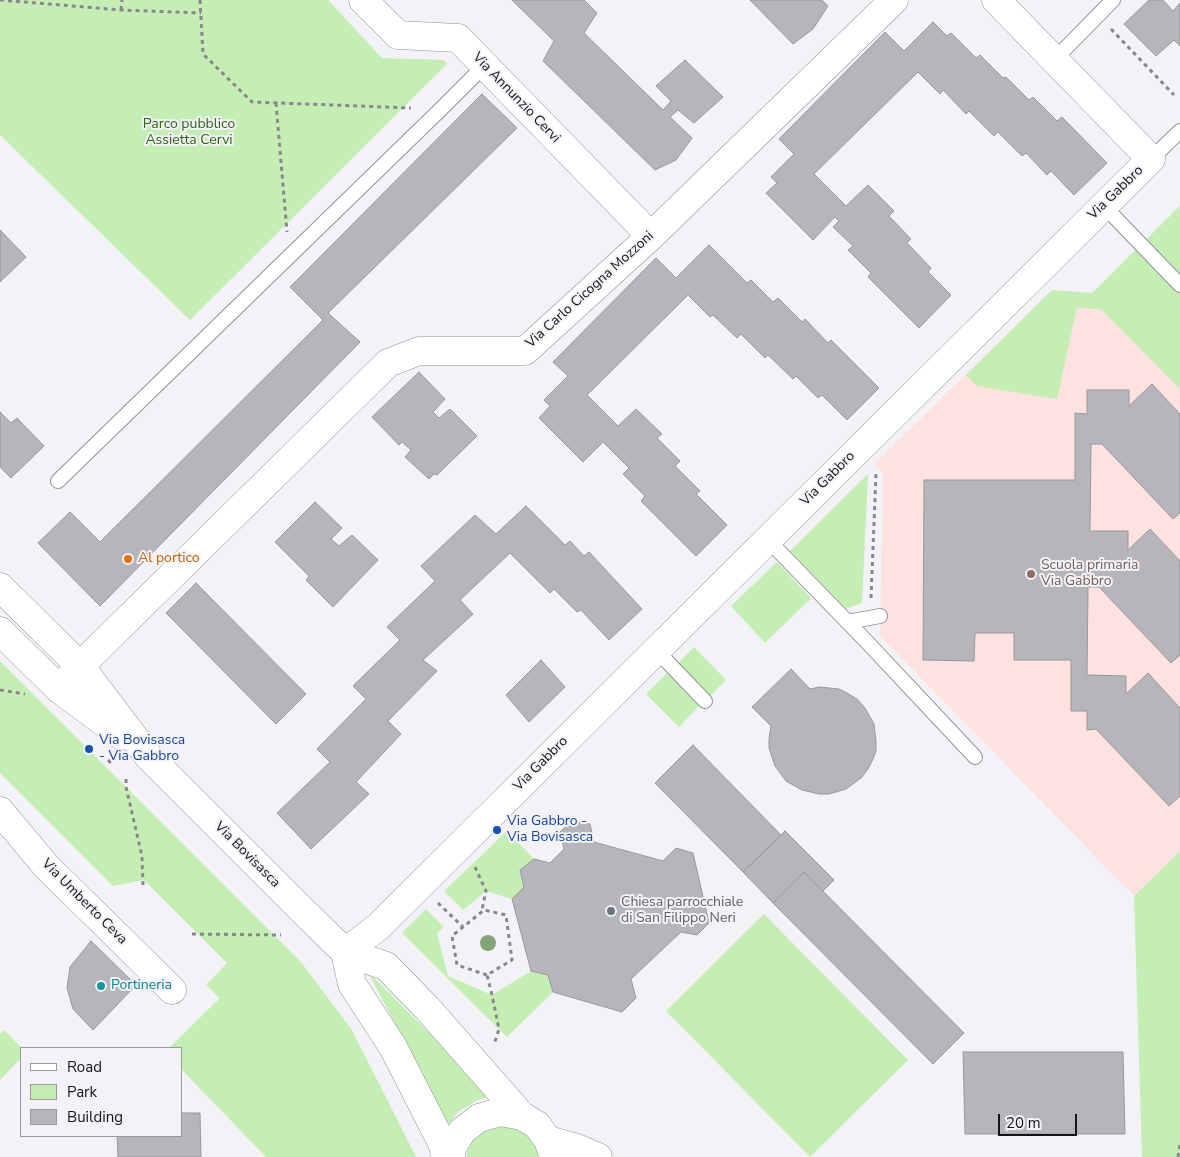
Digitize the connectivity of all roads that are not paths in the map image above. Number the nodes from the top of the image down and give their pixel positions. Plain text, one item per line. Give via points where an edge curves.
1 (363, 0) edge
2 (894, 0) edge
3 (996, 0) edge
4 (1113, 0) edge
5 (1054, 60) junction
6 (484, 65) junction
7 (1180, 131) edge
8 (1151, 159) junction
9 (1103, 205) junction
10 (651, 236) junction
11 (1180, 285) edge
12 (58, 481) dead end
13 (767, 539) junction
14 (0, 587) edge
15 (875, 617) road end
16 (847, 622) junction
17 (0, 632) edge
18 (656, 650) junction
19 (80, 666) junction
20 (59, 690) junction
21 (705, 700) dead end
22 (149, 756) junction
23 (975, 757) dead end
24 (0, 811) edge
25 (345, 952) junction
26 (172, 990) dead end
27 (522, 1116) junction
28 (551, 1148) edge
29 (446, 1157) edge
30 (451, 1157) edge
31 (598, 1157) edge

1 - 6 street, Via Annunzio Cervi via 398,35 458,38
2 - 10 street, Via Carlo Cicogna Mozzoni
3 - 5 street, Via Gabbro
4 - 5 lane
5 - 8 street, Via Gabbro
6 - 10 street, Via Annunzio Cervi
6 - 12 lane
7 - 8 lane
8 - 9 street, Via Gabbro
9 - 11 lane
9 - 13 street, Via Gabbro
10 - 19 street, Via Carlo Cicogna Mozzoni via 525,351 419,351 388,363
13 - 16 lane
13 - 18 street, Via Gabbro
14 - 19 street, Via Bovisasca
15 - 16 lane
16 - 23 lane
17 - 20 street, Via Bovisasca
18 - 21 lane
18 - 25 street, Via Gabbro via 378,927
19 - 20 street, Via Carlo Cicogna Mozzoni
19 - 22 street, Via Bovisasca
20 - 22 street, Via Bovisasca
22 - 25 street, Via Bovisasca
24 - 26 street, Via Umberto Ceva via 46,866
25 - 27 street, Via Bovisasca via 386,966
25 - 29 street via 352,984 393,1047
27 - 28 street, Via Bovisasca via 537,1125
27 - 30 street via 500,1112 479,1118 462,1131 451,1149
28 - 31 street, Via Bovisasca via 577,1148

